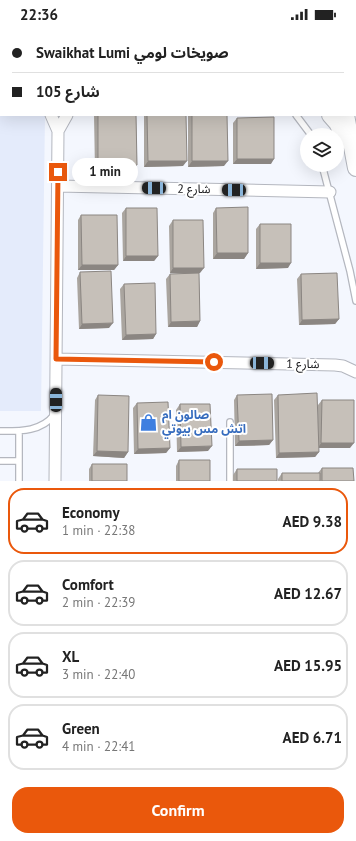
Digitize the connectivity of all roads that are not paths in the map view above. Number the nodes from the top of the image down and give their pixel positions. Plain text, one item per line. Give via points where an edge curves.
1 (51, 116) edge
2 (66, 116) edge
3 (297, 116) edge
4 (331, 116) edge
5 (346, 116) edge
6 (306, 128) edge
7 (58, 131) junction
8 (355, 164) edge
9 (324, 172) edge
10 (58, 186) junction
11 (330, 192) junction
12 (356, 301) edge
13 (56, 359) junction
14 (356, 372) edge
15 (56, 414) junction
16 (230, 422) dead end
17 (0, 431) edge
18 (19, 431) junction
19 (0, 461) edge
20 (19, 461) junction
21 (19, 481) edge
22 (55, 481) edge
23 (230, 481) edge

1 - 7 street
2 - 7 street
3 - 6 lane
4 - 8 street via 341,130
5 - 8 street
7 - 10 street
9 - 11 lane
10 - 11 street, شارع 2
10 - 13 street
11 - 12 lane
13 - 14 street, شارع 1 via 335,365
13 - 15 street
15 - 18 lane via 44,425
15 - 22 street
16 - 23 lane
17 - 18 lane
18 - 20 lane
19 - 20 lane
20 - 21 lane

